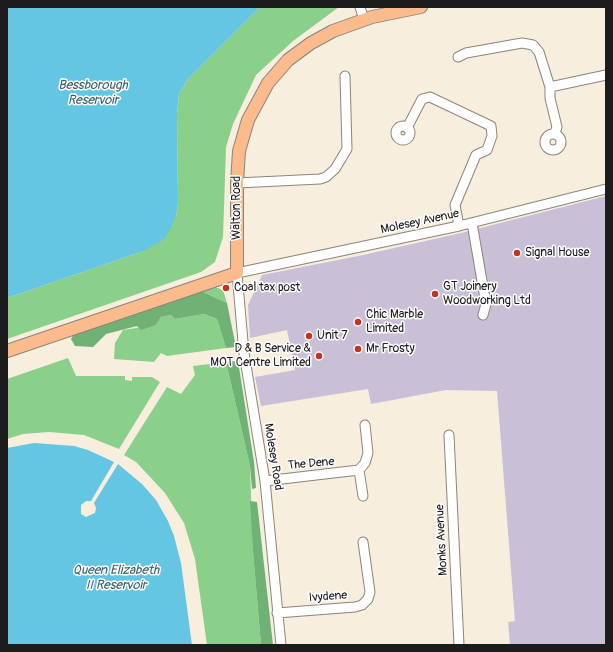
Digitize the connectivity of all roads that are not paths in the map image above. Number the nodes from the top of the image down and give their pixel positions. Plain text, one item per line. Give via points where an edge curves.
1 (360, 7) edge
2 (413, 8) edge
3 (364, 20) junction
4 (458, 57) dead end
5 (606, 75) edge
6 (346, 76) dead end
7 (550, 87) junction
8 (407, 128) dead end
9 (555, 133) dead end
10 (237, 183) junction
11 (606, 189) edge
12 (472, 223) junction
13 (459, 226) junction
14 (238, 273) junction
15 (482, 315) dead end
16 (7, 351) edge
17 (365, 425) dead end
18 (449, 435) dead end
19 (360, 470) junction
20 (265, 481) junction
21 (363, 496) dead end
22 (363, 542) dead end
23 (277, 613) junction
24 (281, 645) edge
25 (459, 645) edge

1 - 3 street
2 - 3 main road, Walton Road
3 - 10 main road, Walton Road via 333,30 311,43 288,60 268,83 244,131
4 - 7 street via 496,47 522,43 533,45 539,52
5 - 7 street
6 - 10 street via 347,149 335,169 320,179
7 - 9 street via 557,127
8 - 13 street via 422,99 430,97 491,126 492,136 487,150 476,155 455,205
10 - 14 main road, Walton Road
11 - 12 street, Molesey Avenue
12 - 13 street, Molesey Avenue
12 - 15 street via 486,304
13 - 14 street, Molesey Avenue
14 - 16 main road
14 - 20 street, Molesey Road via 244,353
17 - 19 street via 368,453
18 - 25 street, Monks Avenue
19 - 20 street, The Dene
19 - 21 street
20 - 23 street, Molesey Road
22 - 23 street, Ivydene via 370,592 368,600 362,605
23 - 24 street, Molesey Road

